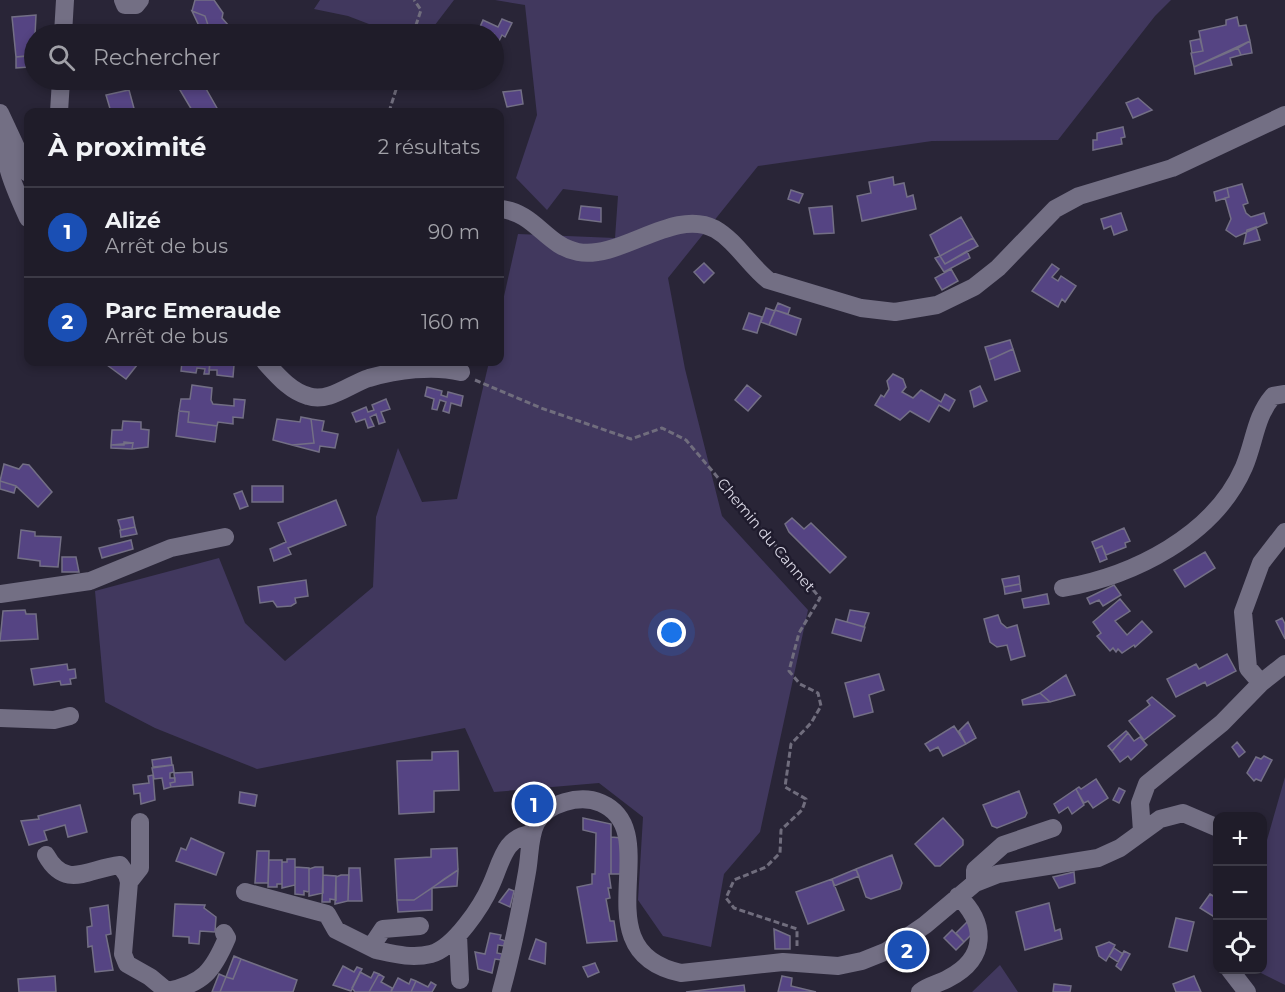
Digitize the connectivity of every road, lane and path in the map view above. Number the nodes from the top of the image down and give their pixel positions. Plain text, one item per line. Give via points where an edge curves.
1 (65, 0) edge
2 (123, 0) edge
3 (140, 0) edge
4 (414, 0) edge
5 (64, 24) edge
6 (416, 24) edge
7 (60, 90) edge
8 (396, 90) edge
9 (59, 108) edge
10 (390, 108) edge
11 (1285, 115) edge
12 (3, 121) edge
13 (24, 165) edge
14 (24, 209) edge
15 (504, 209) edge
16 (269, 366) edge
17 (461, 372) joint
18 (1285, 394) edge
19 (1285, 532) edge
20 (225, 537) dead end
21 (1063, 588) dead end
22 (0, 594) edge
23 (1285, 664) edge
24 (1261, 683) junction
25 (70, 716) dead end
26 (0, 718) edge
27 (140, 822) dead end
28 (1213, 826) edge
29 (1053, 828) dead end
30 (1142, 831) junction
31 (532, 834) junction
32 (46, 855) dead end
33 (129, 882) junction
34 (975, 883) junction
35 (245, 892) dead end
36 (958, 896) junction
37 (420, 926) dead end
38 (224, 933) dead end
39 (458, 935) junction
40 (376, 950) junction
41 (797, 963) junction
42 (1234, 974) edge
43 (460, 980) dead end
44 (168, 991) edge
45 (501, 992) edge
46 (920, 992) edge
47 (1247, 992) edge

1 - 5 street
2 - 3 street via 125,5 136,5
4 - 6 path via 421,10
7 - 9 street
8 - 10 path
11 - 15 street via 1172,168 1079,196 1055,209 974,287 937,304 895,312 861,308 768,279 713,228 673,227 603,252 580,253 562,247 531,220
12 - 13 street
12 - 14 street via 12,182
16 - 17 street via 295,391 310,397 325,397 368,378 385,375 442,368
17 - 41 path, Chemin du Cannet via 492,389 631,439 662,428 686,440 820,598 799,633 789,671 800,684 818,693 821,706 791,744 785,787 807,799 802,810 781,830 780,853 766,867 734,880 726,898 734,908 797,929
18 - 21 street via 1273,396 1260,411 1244,467 1212,513 1172,547 1141,563 1113,577
19 - 24 street via 1261,563 1243,612 1248,668
20 - 22 street via 171,548 90,581
23 - 24 street
24 - 30 street via 1222,723 1147,784 1140,803
25 - 26 street via 54,720
27 - 33 street via 140,868
28 - 30 street via 1183,813 1160,819
29 - 34 street via 1003,845 975,870
30 - 34 street via 1098,858 998,873
31 - 39 street via 512,842 491,887
31 - 41 street via 543,813 579,799 601,803 619,817 628,838 630,929 647,960 666,970 681,973
31 - 45 street
32 - 33 street via 53,867 73,876 120,865
33 - 44 street via 123,954 127,964
34 - 36 street
35 - 40 street via 327,914 336,930
36 - 41 street via 887,951 838,966
36 - 46 street via 973,910 981,929 977,949 964,968
37 - 40 street via 383,929 375,941
38 - 44 street via 227,938 208,972 198,982
39 - 40 street via 450,945 432,954 406,957
39 - 43 street
42 - 47 street

